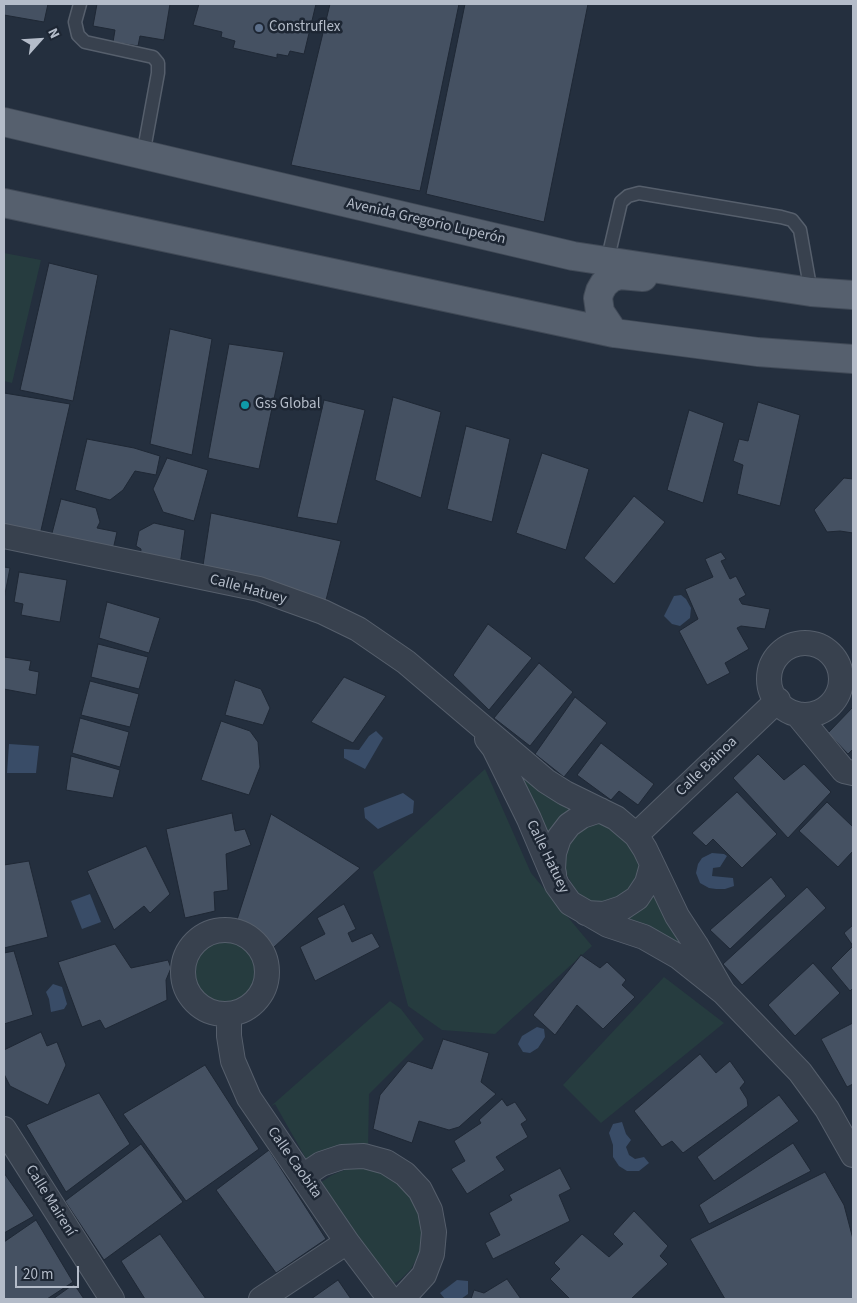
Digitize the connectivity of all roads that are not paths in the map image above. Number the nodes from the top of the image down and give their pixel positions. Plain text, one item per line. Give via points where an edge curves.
1 (80, 4) edge
2 (4, 122) edge
3 (143, 155) junction
4 (4, 203) edge
5 (573, 256) junction
6 (607, 262) junction
7 (744, 282) junction
8 (810, 292) junction
9 (853, 295) edge
10 (480, 304) junction
11 (614, 333) junction
12 (853, 359) edge
13 (4, 536) edge
14 (778, 700) junction
15 (463, 711) junction
16 (797, 714) junction
17 (853, 773) edge
18 (600, 810) junction
19 (636, 835) junction
20 (652, 865) junction
21 (557, 885) junction
22 (586, 913) junction
23 (723, 992) junction
24 (229, 1014) dead end
25 (4, 1129) edge
26 (853, 1155) edge
27 (303, 1176) junction
28 (347, 1242) junction
29 (112, 1299) edge
30 (261, 1299) edge
31 (390, 1299) edge
32 (402, 1299) edge

1 - 3 lane via 75,22 78,35 85,42 153,57 158,63
2 - 3 main road, Avenida Gregorio Luperón
3 - 5 main road, Avenida Gregorio Luperón
4 - 10 main road
5 - 6 main road, Avenida Gregorio Luperón
5 - 10 main road via 589,286 583,306 566,310 510,297
6 - 7 main road, Avenida Gregorio Luperón
6 - 8 lane via 621,202 639,193 792,220 800,230
7 - 8 main road, Avenida Gregorio Luperón
7 - 11 main road via 716,290 632,275 611,278 600,290 598,304 603,319
8 - 9 main road, Avenida Gregorio Luperón
10 - 11 main road
11 - 12 main road via 758,352
13 - 15 street, Calle Hatuey via 259,589 324,612 358,629 406,662
14 - 16 street via 787,710
14 - 16 street via 771,692 769,681 774,659 792,645 814,644 825,649 839,667 838,692 823,710
14 - 19 street, Calle Bainoa
15 - 18 street, Calle Hatuey via 546,781
15 - 21 street, Calle Hatuey via 494,748
16 - 17 street via 844,770
18 - 19 street, Calle Hatuey via 616,818
18 - 21 street via 582,816 559,838 553,869
19 - 20 street, Calle Hatuey
20 - 22 street via 647,883 636,898 622,908 604,914
20 - 23 street, Calle Hatuey via 677,916
21 - 22 street, Calle Hatuey via 570,903
22 - 23 street, Calle Hatuey via 608,925 644,937 679,957
23 - 26 street, Calle Hatuey via 800,1072 827,1109
24 - 27 street, Calle Caobita via 233,1061 248,1098
25 - 29 street, Calle Mairení
27 - 28 street, Calle Caobita
27 - 32 street via 335,1159 364,1156 386,1162 405,1174 420,1190 430,1210 434,1232 432,1254 424,1275
28 - 30 street
28 - 31 street, Calle Caobita

